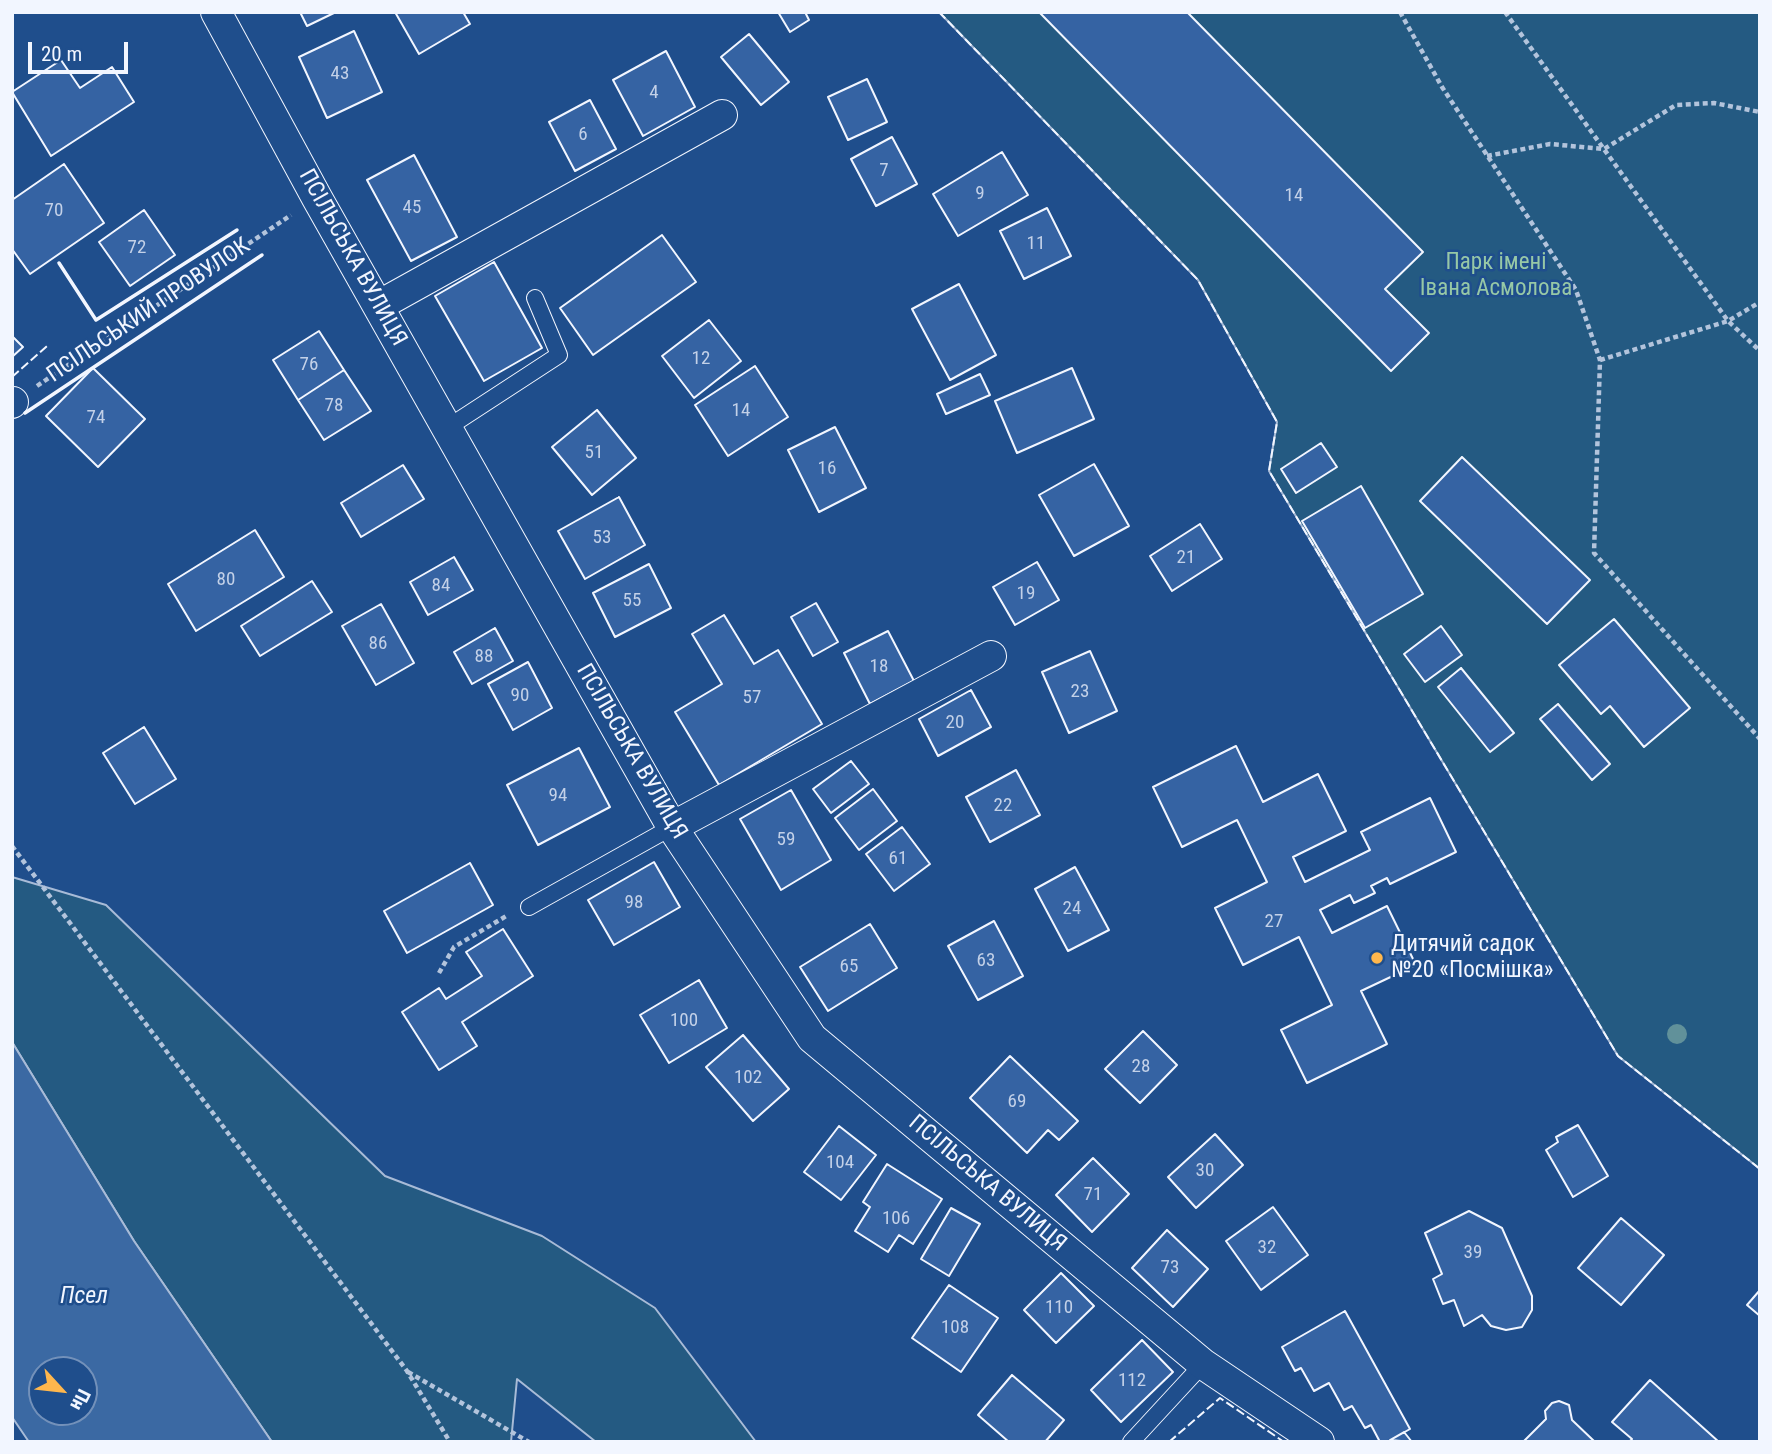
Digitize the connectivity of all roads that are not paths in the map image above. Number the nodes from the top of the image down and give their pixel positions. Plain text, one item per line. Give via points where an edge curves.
1 (216, 12) edge
2 (722, 115) dead end
3 (535, 298) dead end
4 (379, 306) junction
5 (447, 428) junction
6 (991, 656) dead end
7 (672, 827) junction
8 (528, 907) dead end
9 (1203, 1364) junction
10 (1131, 1442) edge
11 (1319, 1442) edge

1 - 4 street, ПСІЛЬСЬКА ВУЛИЦЯ
2 - 4 street
3 - 5 lane via 559,355
4 - 5 street, ПСІЛЬСЬКА ВУЛИЦЯ
5 - 7 street, ПСІЛЬСЬКА ВУЛИЦЯ
6 - 7 street
7 - 8 lane
7 - 9 street, ПСІЛЬСЬКА ВУЛИЦЯ via 812,1038
9 - 10 lane
9 - 11 street, ПСІЛЬСЬКА ВУЛИЦЯ

